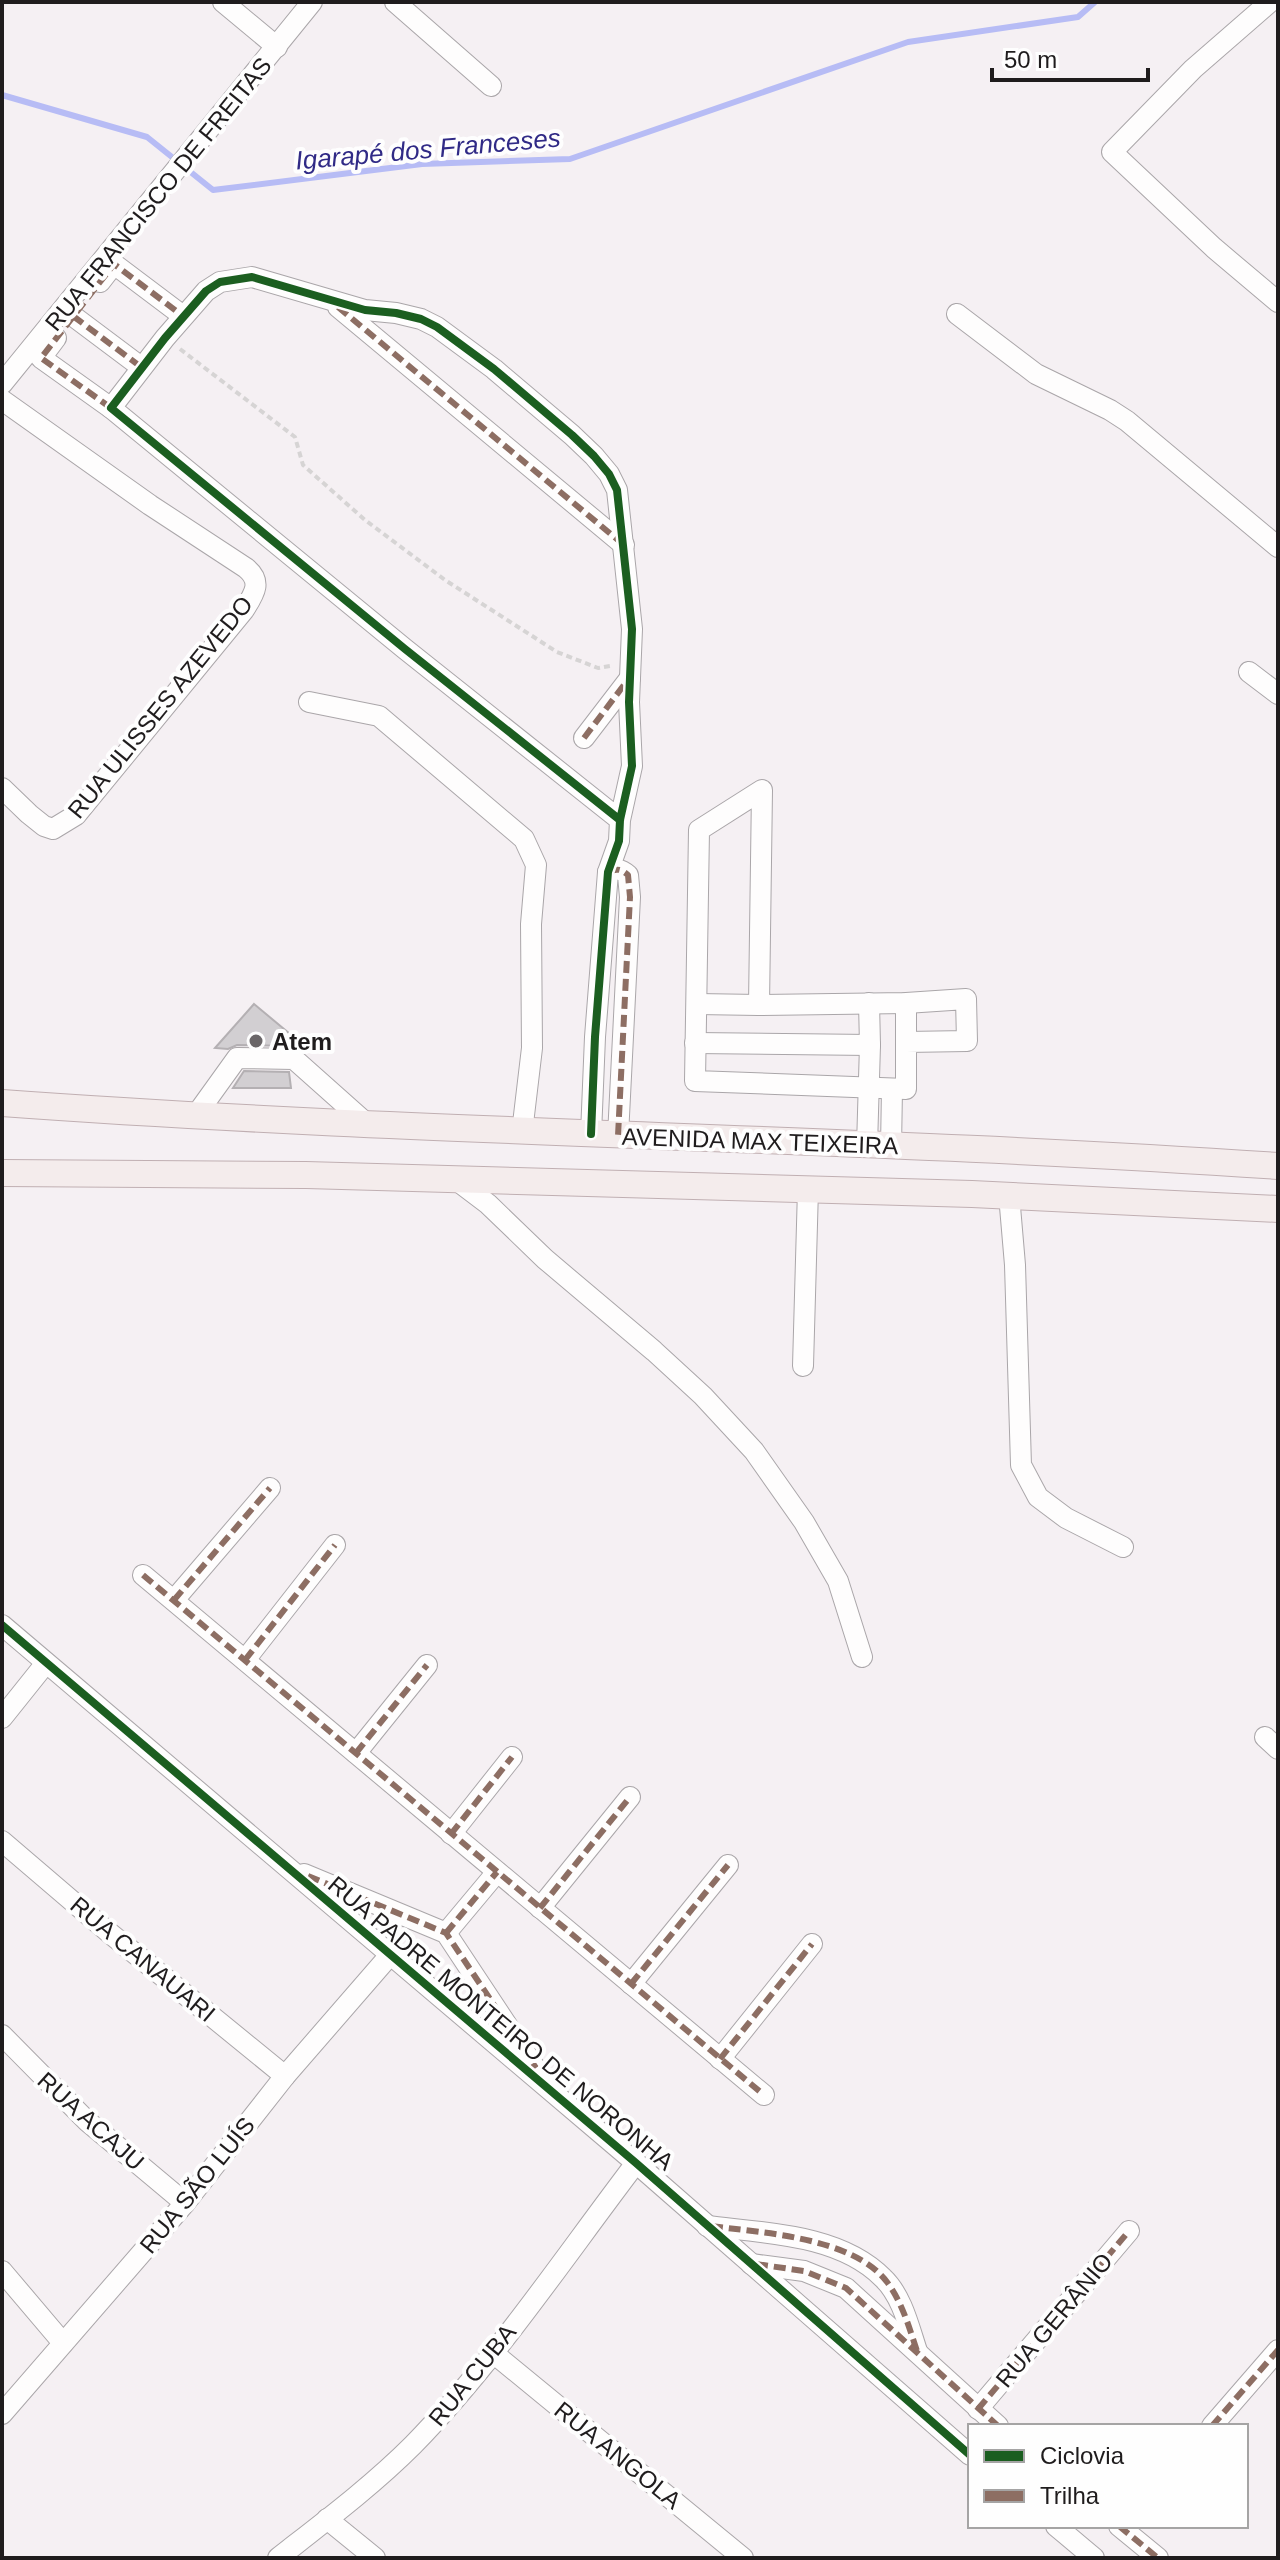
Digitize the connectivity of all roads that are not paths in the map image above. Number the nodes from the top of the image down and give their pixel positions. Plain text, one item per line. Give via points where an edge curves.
1 (223, 2) edge
2 (312, 2) edge
3 (395, 2) edge
4 (1270, 2) edge
5 (277, 47) junction
6 (491, 86) dead end
7 (332, 302) junction
8 (1278, 302) edge
9 (957, 314) dead end
10 (73, 316) junction
11 (183, 316) junction
12 (141, 367) junction
13 (2, 384) edge
14 (2, 400) edge
15 (111, 408) junction
16 (624, 545) junction
17 (1278, 547) edge
18 (629, 671) junction
19 (1249, 672) dead end
20 (1278, 694) edge
21 (309, 702) dead end
22 (584, 738) dead end
23 (8, 794) edge
24 (619, 831) junction
25 (618, 874) junction
26 (869, 1003) junction
27 (906, 1003) junction
28 (697, 1004) junction
29 (759, 1005) junction
30 (906, 1042) junction
31 (695, 1043) junction
32 (870, 1045) junction
33 (869, 1088) junction
34 (892, 1089) junction
35 (2, 1103) edge
36 (196, 1115) junction
37 (367, 1124) junction
38 (522, 1132) junction
39 (591, 1134) junction
40 (618, 1136) junction
41 (879, 1146) junction
42 (1278, 1166) edge
43 (2, 1173) edge
44 (455, 1179) junction
45 (808, 1189) junction
46 (1009, 1195) junction
47 (1278, 1209) edge
48 (803, 1366) dead end
49 (270, 1488) dead end
50 (335, 1545) dead end
51 (1123, 1547) dead end
52 (143, 1575) dead end
53 (174, 1600) junction
54 (2, 1625) edge
55 (862, 1657) dead end
56 (245, 1660) junction
57 (46, 1663) junction
58 (427, 1665) dead end
59 (2, 1718) edge
60 (356, 1753) junction
61 (512, 1757) dead end
62 (630, 1797) dead end
63 (451, 1834) junction
64 (2, 1841) edge
65 (728, 1865) dead end
66 (284, 1866) junction
67 (497, 1872) junction
68 (540, 1908) junction
69 (446, 1933) junction
70 (812, 1944) dead end
71 (390, 1955) junction
72 (631, 1984) junction
73 (2, 2035) edge
74 (720, 2059) junction
75 (285, 2076) junction
76 (551, 2092) junction
77 (764, 2095) dead end
78 (636, 2163) junction
79 (185, 2203) junction
80 (707, 2226) junction
81 (1129, 2231) dead end
82 (751, 2264) junction
83 (2, 2271) edge
84 (63, 2343) junction
85 (1278, 2350) edge
86 (492, 2352) junction
87 (919, 2354) junction
88 (978, 2409) junction
89 (2, 2414) edge
90 (996, 2424) edge
91 (1214, 2424) edge
92 (968, 2453) edge
93 (327, 2519) junction
94 (1058, 2528) edge
95 (1123, 2528) edge
96 (278, 2558) edge
97 (375, 2558) edge
98 (743, 2558) edge
99 (1094, 2558) edge
100 (1158, 2558) edge

1 - 5 street
2 - 5 street, RUA FRANCISCO DE FREITAS
3 - 6 street
4 - 8 street via 1193,69 1112,152
5 - 13 street, RUA FRANCISCO DE FREITAS
7 - 11 street via 252,277 235,278 206,291
7 - 16 street
7 - 16 street via 421,319 460,342 523,393 609,474 617,490
9 - 17 street via 1036,374 1127,421
10 - 11 street via 114,264
10 - 12 street
10 - 15 street via 41,358
11 - 12 street
12 - 15 street
14 - 23 street, RUA ULISSES AZEVEDO via 257,582 244,610 76,815 53,829
15 - 24 street
16 - 18 street via 632,629
18 - 22 street
18 - 24 street via 632,766
19 - 20 street
21 - 38 street via 379,716 524,839 536,865 532,1048
24 - 25 street
25 - 39 street via 595,1037
25 - 40 street via 630,897
26 - 27 street
26 - 29 street
26 - 32 street
27 - 30 street
27 - 30 street via 966,999 967,1041
28 - 29 street
28 - 29 street via 699,830 762,790
28 - 31 street
30 - 34 street via 906,1089
31 - 32 street
31 - 33 street via 695,1081
32 - 33 street
33 - 34 street
33 - 41 street
34 - 41 street
35 - 36 main road, AVENIDA MAX TEIXEIRA
36 - 37 main road, AVENIDA MAX TEIXEIRA
36 - 37 street via 237,1058 294,1059
37 - 38 main road, AVENIDA MAX TEIXEIRA
38 - 39 main road, AVENIDA MAX TEIXEIRA
39 - 40 main road, AVENIDA MAX TEIXEIRA
40 - 41 main road, AVENIDA MAX TEIXEIRA
41 - 42 main road, AVENIDA MAX TEIXEIRA
43 - 44 main road, AVENIDA MAX TEIXEIRA
44 - 45 main road, AVENIDA MAX TEIXEIRA
44 - 55 street via 664,1360 754,1451 838,1581
45 - 46 main road, AVENIDA MAX TEIXEIRA
45 - 48 street
46 - 47 main road, AVENIDA MAX TEIXEIRA
46 - 51 street via 1021,1465 1038,1497
49 - 53 street
50 - 56 street
52 - 53 street
53 - 56 street
54 - 57 street, RUA PADRE MONTEIRO DE NORONHA
56 - 60 street
57 - 59 street
57 - 66 street, RUA PADRE MONTEIRO DE NORONHA
58 - 60 street
60 - 63 street
61 - 63 street
62 - 68 street
63 - 67 street
64 - 75 street, RUA CANAUARI
65 - 72 street
66 - 69 street
66 - 71 street, RUA PADRE MONTEIRO DE NORONHA
67 - 68 street
67 - 69 street
68 - 72 street
69 - 76 street
70 - 74 street
71 - 75 street, RUA SÃO LUÍS
71 - 76 street, RUA PADRE MONTEIRO DE NORONHA
72 - 74 street
73 - 79 street, RUA ACAJU via 87,2121
74 - 77 street
75 - 79 street, RUA SÃO LUÍS
76 - 78 street, RUA PADRE MONTEIRO DE NORONHA
78 - 80 street, RUA PADRE MONTEIRO DE NORONHA
78 - 86 street, RUA CUBA
79 - 84 street, RUA SÃO LUÍS
80 - 82 street, RUA PADRE MONTEIRO DE NORONHA
80 - 87 street via 807,2241 866,2263 896,2295
81 - 88 street, RUA GERÂNIO
82 - 87 street via 804,2271 846,2288
82 - 92 street, RUA PADRE MONTEIRO DE NORONHA
83 - 84 street
84 - 89 street, RUA SÃO LUÍS
85 - 91 street
86 - 93 street, RUA CUBA via 411,2447
86 - 98 street, RUA ANGOLA
87 - 88 street
88 - 90 street
93 - 96 street, RUA CUBA
93 - 97 street
94 - 99 street
95 - 100 street

